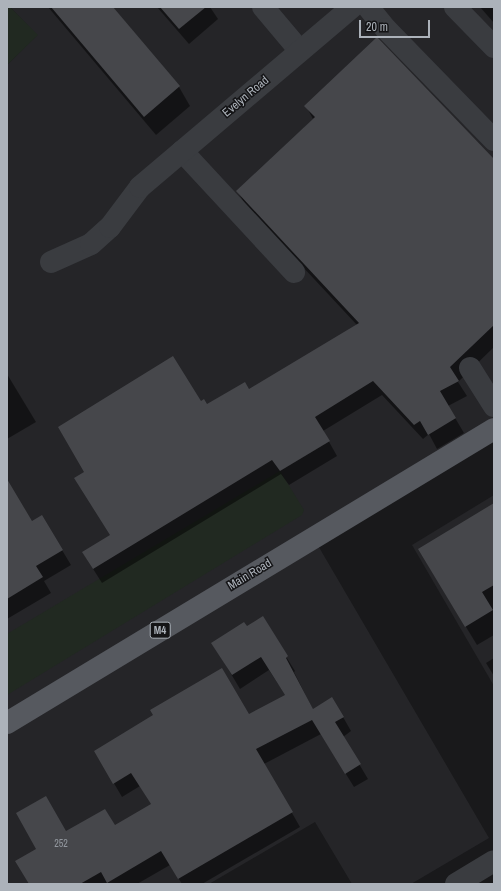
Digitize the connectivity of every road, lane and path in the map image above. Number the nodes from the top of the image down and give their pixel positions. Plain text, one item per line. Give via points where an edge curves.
1 (263, 7) edge
2 (352, 7) edge
3 (368, 7) edge
4 (455, 7) edge
5 (494, 47) edge
6 (300, 52) junction
7 (494, 140) edge
8 (182, 151) junction
9 (51, 262) dead end
10 (294, 272) dead end
11 (470, 368) dead end
12 (494, 406) edge
13 (494, 430) edge
14 (7, 723) edge
15 (494, 861) edge
16 (456, 884) edge

1 - 6 street
2 - 6 street, Evelyn Road
3 - 7 street via 386,29
4 - 5 street
6 - 8 street, Evelyn Road
8 - 9 street, Evelyn Road via 140,187 110,227 91,244
8 - 10 street
11 - 12 street
13 - 14 main road, Main Road / M4
15 - 16 street

